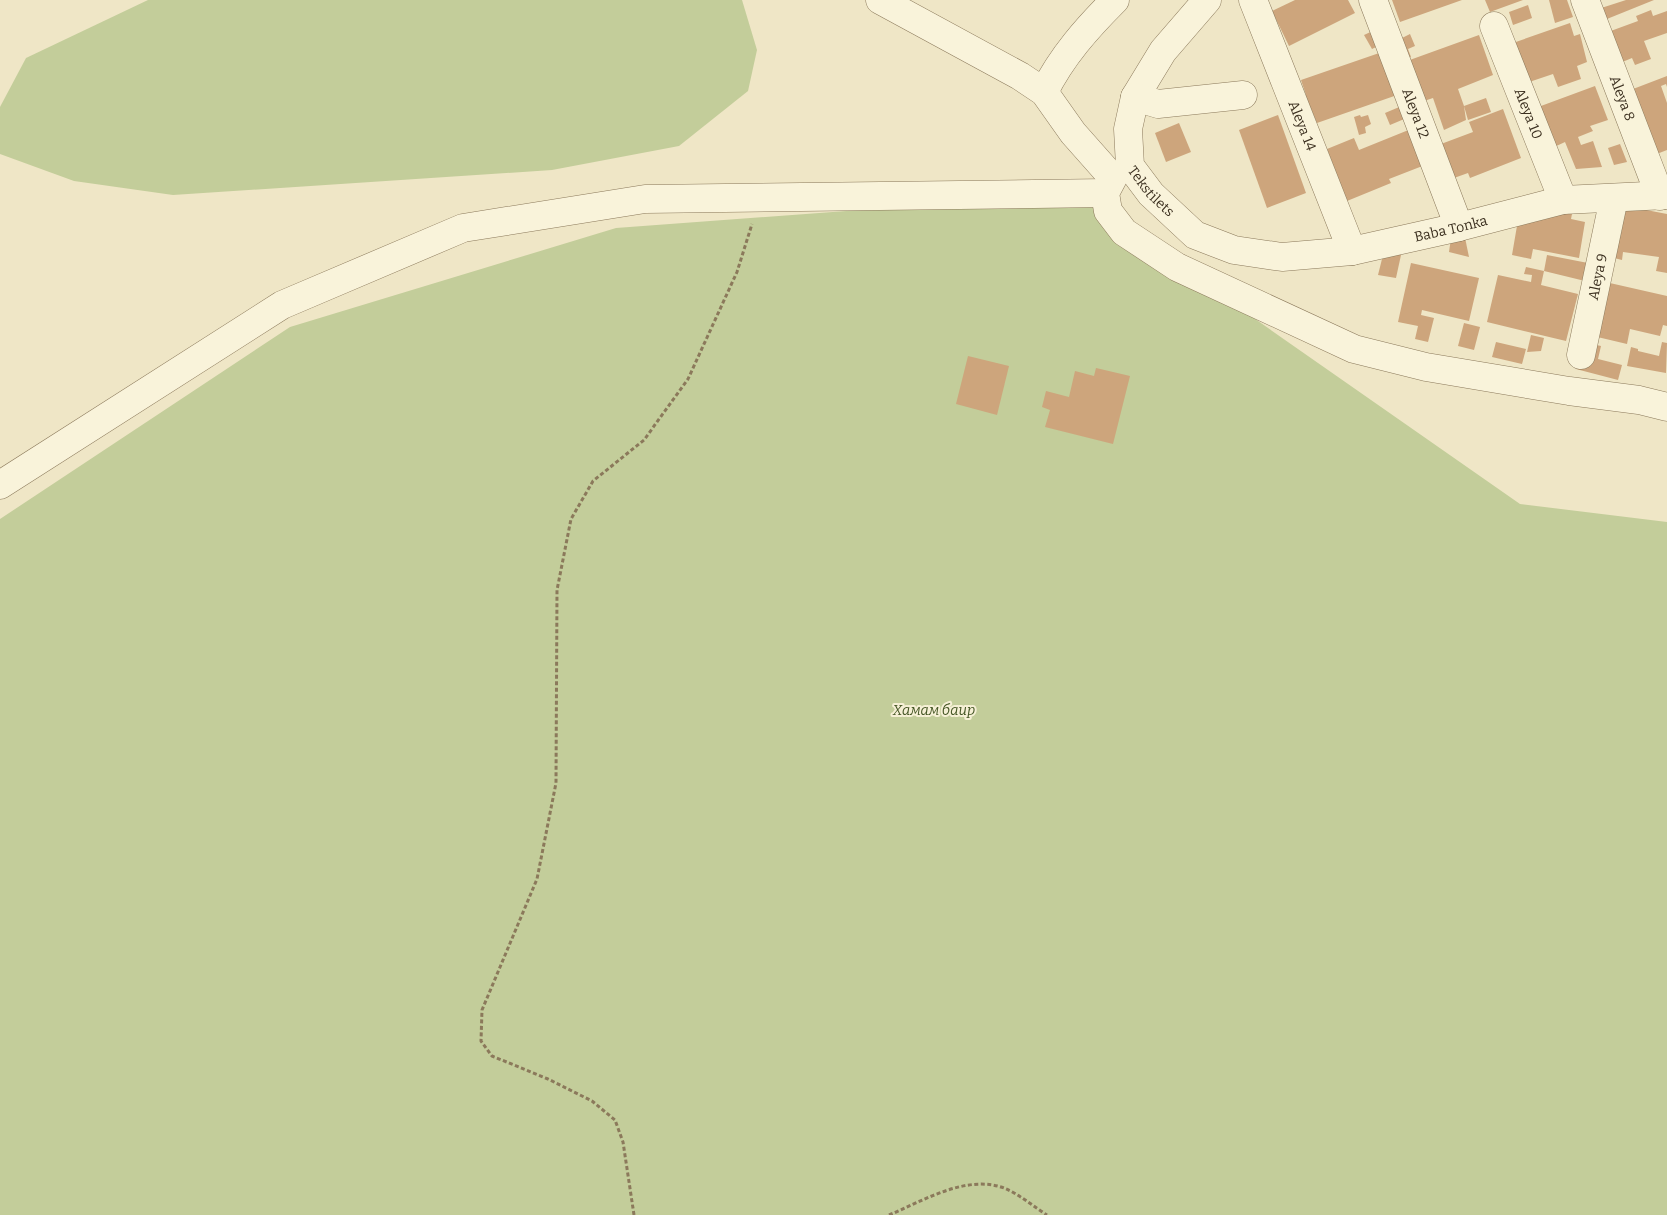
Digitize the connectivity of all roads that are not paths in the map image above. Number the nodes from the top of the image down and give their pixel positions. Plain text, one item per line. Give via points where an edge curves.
1 (880, 0) edge
2 (1115, 0) edge
3 (1207, 0) edge
4 (1253, 0) edge
5 (1373, 0) edge
6 (1585, 0) edge
7 (1494, 26) dead end
8 (1044, 92) junction
9 (1243, 95) dead end
10 (1135, 98) junction
11 (1116, 179) junction
12 (1663, 196) edge
13 (1614, 198) junction
14 (1563, 200) junction
15 (1459, 227) junction
16 (1234, 250) joint
17 (1352, 251) junction
18 (1581, 355) dead end
19 (1667, 407) edge
20 (0, 485) edge

1 - 8 street
2 - 8 street via 1085,30 1058,65
3 - 10 street, Tekstilets via 1163,51
4 - 17 street, Aleya 14
5 - 15 street, Aleya 12
6 - 12 street, Aleya 8
7 - 14 street, Aleya 10
8 - 11 street via 1073,133
9 - 10 street via 1158,104
10 - 11 street, Tekstilets
11 - 16 street, Tekstilets via 1151,194 1195,234
11 - 19 street via 1108,211 1124,232 1177,267 1354,349 1426,367
11 - 20 street via 761,197 645,199 463,228 282,306
12 - 13 street, Baba Tonka
13 - 14 street, Baba Tonka
13 - 18 street, Aleya 9
14 - 15 street, Baba Tonka
15 - 17 street, Baba Tonka
16 - 17 street, Baba Tonka via 1282,257

